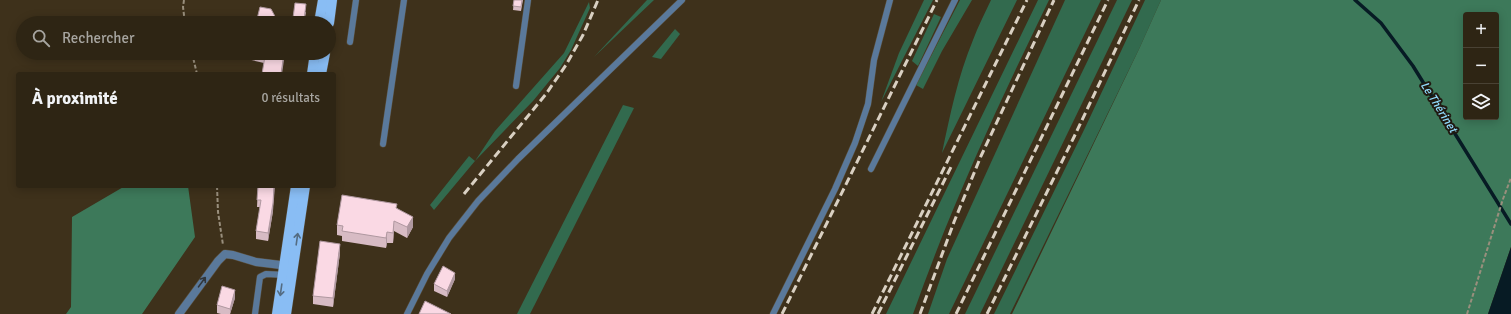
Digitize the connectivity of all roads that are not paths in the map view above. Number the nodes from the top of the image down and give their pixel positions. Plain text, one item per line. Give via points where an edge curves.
1 (323, 0) edge
2 (332, 0) edge
3 (356, 0) edge
4 (404, 0) edge
5 (528, 0) edge
6 (682, 0) edge
7 (890, 0) edge
8 (955, 0) edge
9 (320, 16) edge
10 (330, 16) edge
11 (350, 42) dead end
12 (314, 60) edge
13 (324, 60) edge
14 (312, 72) edge
15 (322, 72) edge
16 (516, 86) dead end
17 (383, 144) dead end
18 (870, 169) dead end
19 (296, 188) edge
20 (305, 188) edge
21 (289, 272) junction
22 (179, 314) edge
23 (255, 314) edge
24 (277, 314) edge
25 (286, 314) edge
26 (407, 314) edge
27 (773, 314) edge

1 - 9 main road
2 - 10 main road
3 - 11 lane
4 - 17 lane
5 - 16 lane
6 - 26 lane via 533,144 478,201 449,238 430,268
7 - 27 lane via 874,60 868,104 855,144
8 - 18 lane
12 - 14 main road
13 - 15 main road
19 - 21 main road
21 -> 20 main road
22 -> 21 street via 225,254
21 - 23 lane via 260,277
21 -> 24 main road
21 - 25 main road

